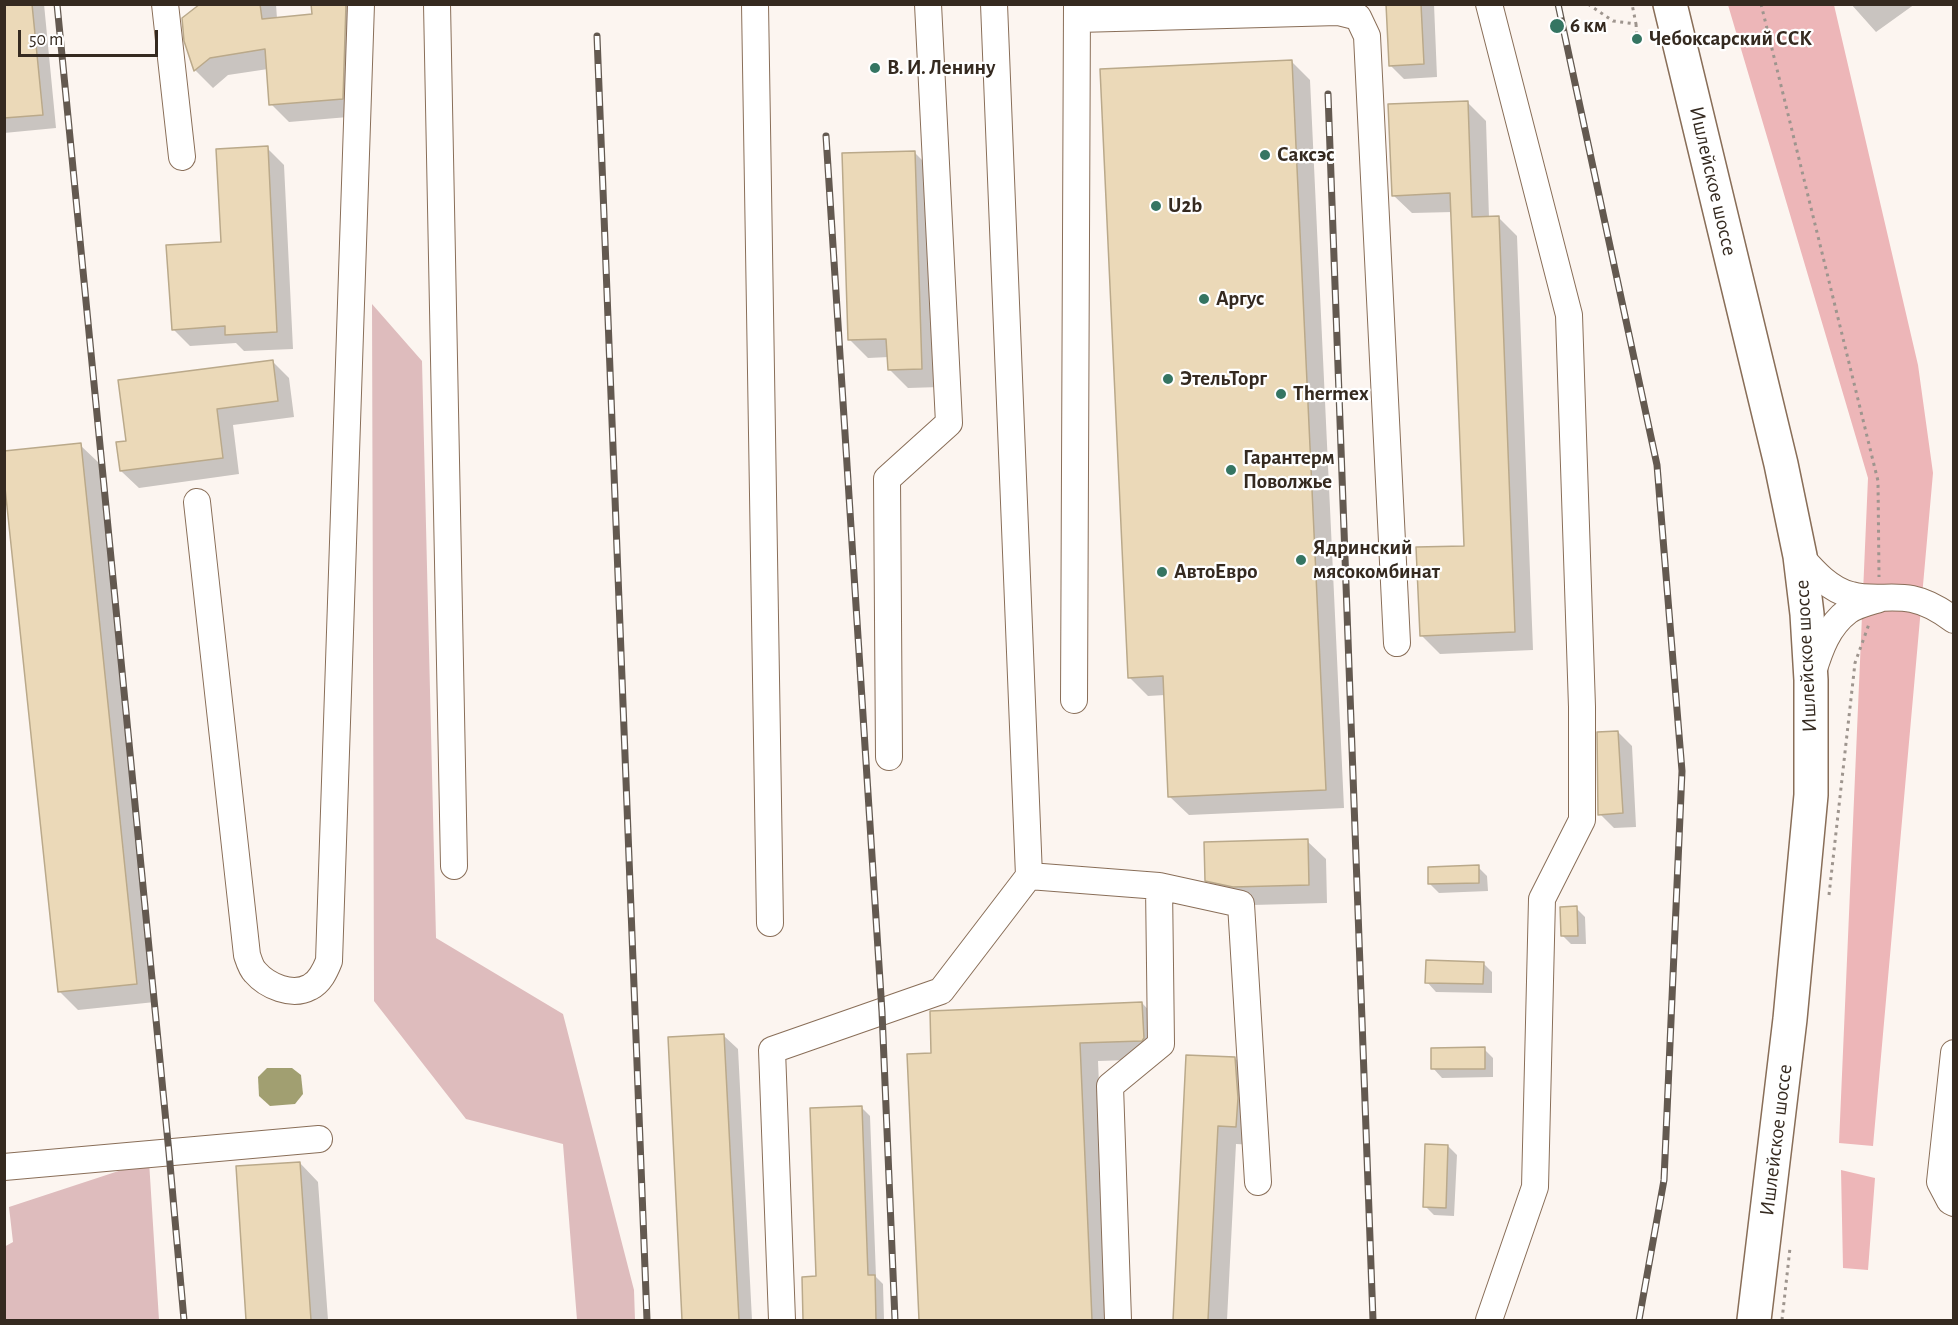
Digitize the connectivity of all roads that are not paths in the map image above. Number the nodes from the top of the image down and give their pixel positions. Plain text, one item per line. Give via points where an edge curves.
1 (165, 4) edge
2 (361, 4) edge
3 (437, 4) edge
4 (755, 4) edge
5 (928, 4) edge
6 (994, 4) edge
7 (1489, 4) edge
8 (1670, 4) edge
9 (1077, 12) edge
10 (182, 157) dead end
11 (197, 502) dead end
12 (1800, 556) junction
13 (1879, 598) junction
14 (1953, 620) edge
15 (1397, 643) dead end
16 (1811, 680) junction
17 (1074, 700) dead end
18 (889, 757) dead end
19 (454, 866) dead end
20 (1029, 876) junction
21 (1159, 886) junction
22 (770, 923) dead end
23 (1953, 1053) edge
24 (319, 1139) dead end
25 (4, 1167) edge
26 (1258, 1182) dead end
27 (1953, 1203) edge
28 (782, 1320) edge
29 (1118, 1320) edge
30 (1489, 1320) edge
31 (1754, 1320) edge

1 - 10 lane
2 - 11 lane via 329,961 322,976 311,987 299,991 281,989 265,981 254,971 247,955
3 - 19 lane
4 - 22 lane
5 - 18 lane via 949,423 887,479
6 - 20 lane
7 - 30 lane via 1569,315 1582,695 1582,820 1542,899 1535,1187
8 - 12 main road, Ишлейское шоссе
9 - 15 lane via 1338,12 1358,17 1367,36
9 - 17 lane
12 - 13 lane via 1833,587 1851,595
12 - 16 main road, Ишлейское шоссе
13 - 14 lane via 1912,599
13 - 16 lane via 1849,610 1831,629
16 - 31 main road, Ишлейское шоссе via 1811,795 1790,1019
20 - 21 lane
20 - 28 lane via 941,991 772,1050
21 - 26 lane via 1241,904
21 - 29 lane via 1161,1044 1110,1086
23 - 27 lane via 1940,1182
24 - 25 lane

